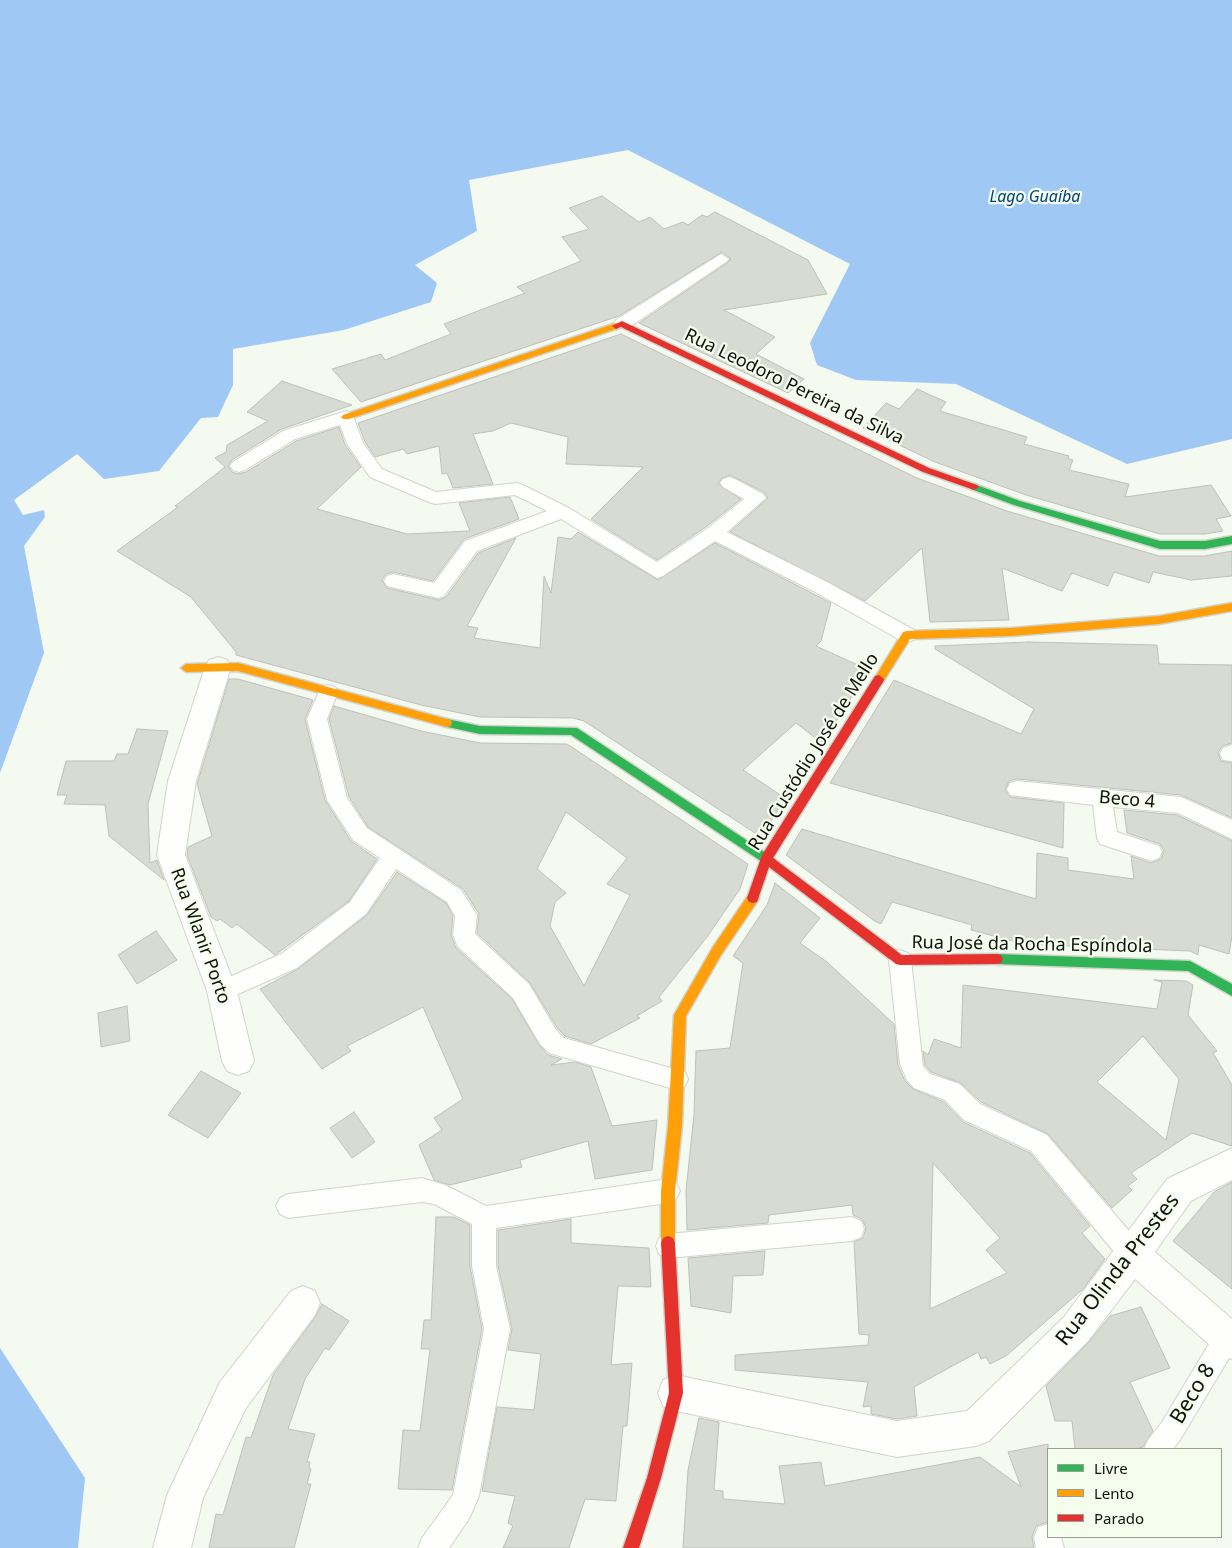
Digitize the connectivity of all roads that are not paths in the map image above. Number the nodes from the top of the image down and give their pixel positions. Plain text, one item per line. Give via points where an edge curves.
1 (721, 259) dead end
2 (622, 324) junction
3 (346, 417) junction
4 (239, 466) dead end
5 (729, 483) dead end
6 (563, 512) junction
7 (714, 533) junction
8 (1232, 540) edge
9 (393, 581) dead end
10 (1232, 607) edge
11 (907, 635) junction
12 (218, 667) junction
13 (186, 668) dead end
14 (328, 692) junction
15 (1017, 789) dead end
16 (1102, 797) junction
17 (1232, 830) edge
18 (1152, 852) dead end
19 (392, 856) junction
20 (766, 858) junction
21 (900, 960) junction
22 (1232, 990) edge
23 (222, 991) junction
24 (238, 1061) dead end
25 (677, 1079) junction
26 (1232, 1163) edge
27 (668, 1191) junction
28 (288, 1206) dead end
29 (484, 1218) junction
30 (852, 1229) dead end
31 (668, 1246) junction
32 (1133, 1255) junction
33 (303, 1303) dead end
34 (1230, 1340) edge
35 (676, 1393) junction
36 (1158, 1448) edge
37 (172, 1548) edge
38 (432, 1548) edge
39 (630, 1548) edge

1 - 2 lane
2 - 3 street
2 - 8 street, Rua Leodoro Pereira da Silva via 926,470 1017,503 1160,545 1205,545
3 - 4 lane via 288,435
3 - 6 lane via 355,444 376,472 427,495 435,498 517,489
5 - 7 lane via 757,498
6 - 7 lane via 658,571
6 - 9 lane via 471,546 438,591
7 - 11 lane
10 - 11 street via 1139,622 1011,632
11 - 20 street, Rua Custódio José de Mello
12 - 13 street, Rua José da Rocha Espíndola
12 - 14 street, Rua José da Rocha Espíndola via 238,667
12 - 23 street, Rua Wlanir Porto via 182,781 171,855
14 - 19 lane via 317,719 337,800 360,834
14 - 20 street, Rua José da Rocha Espíndola via 421,718 480,730 573,731
15 - 16 lane, Beco 4
16 - 17 lane, Beco 4 via 1181,805
16 - 18 lane via 1107,838
19 - 23 lane via 358,908 289,961
19 - 25 lane via 454,896 466,915 466,940 521,991 548,1037 557,1046
20 - 21 street, Rua José da Rocha Espíndola
20 - 25 street, Rua Custódio José de Mello via 755,895 717,951 680,1015
21 - 22 street, Rua José da Rocha Espíndola via 1016,959 1190,966
21 - 32 lane via 911,1064 915,1073 922,1081 952,1092 972,1112 1045,1148
23 - 24 street, Rua Wlanir Porto
25 - 27 street, Rua Custódio José de Mello
26 - 32 street, Rua Olinda Prestes via 1179,1190
27 - 29 lane
27 - 31 street, Rua Custódio José de Mello
28 - 29 lane via 422,1190 436,1193
29 - 38 lane via 484,1266 497,1329 466,1496 460,1510
30 - 31 lane
31 - 35 street, Rua Custódio José de Mello
32 - 34 street
32 - 35 street, Rua Olinda Prestes via 1076,1329 976,1428 897,1439
33 - 37 street via 233,1395 185,1495
34 - 36 lane, Beco 8
35 - 39 street, Rua Custódio José de Mello via 654,1478

